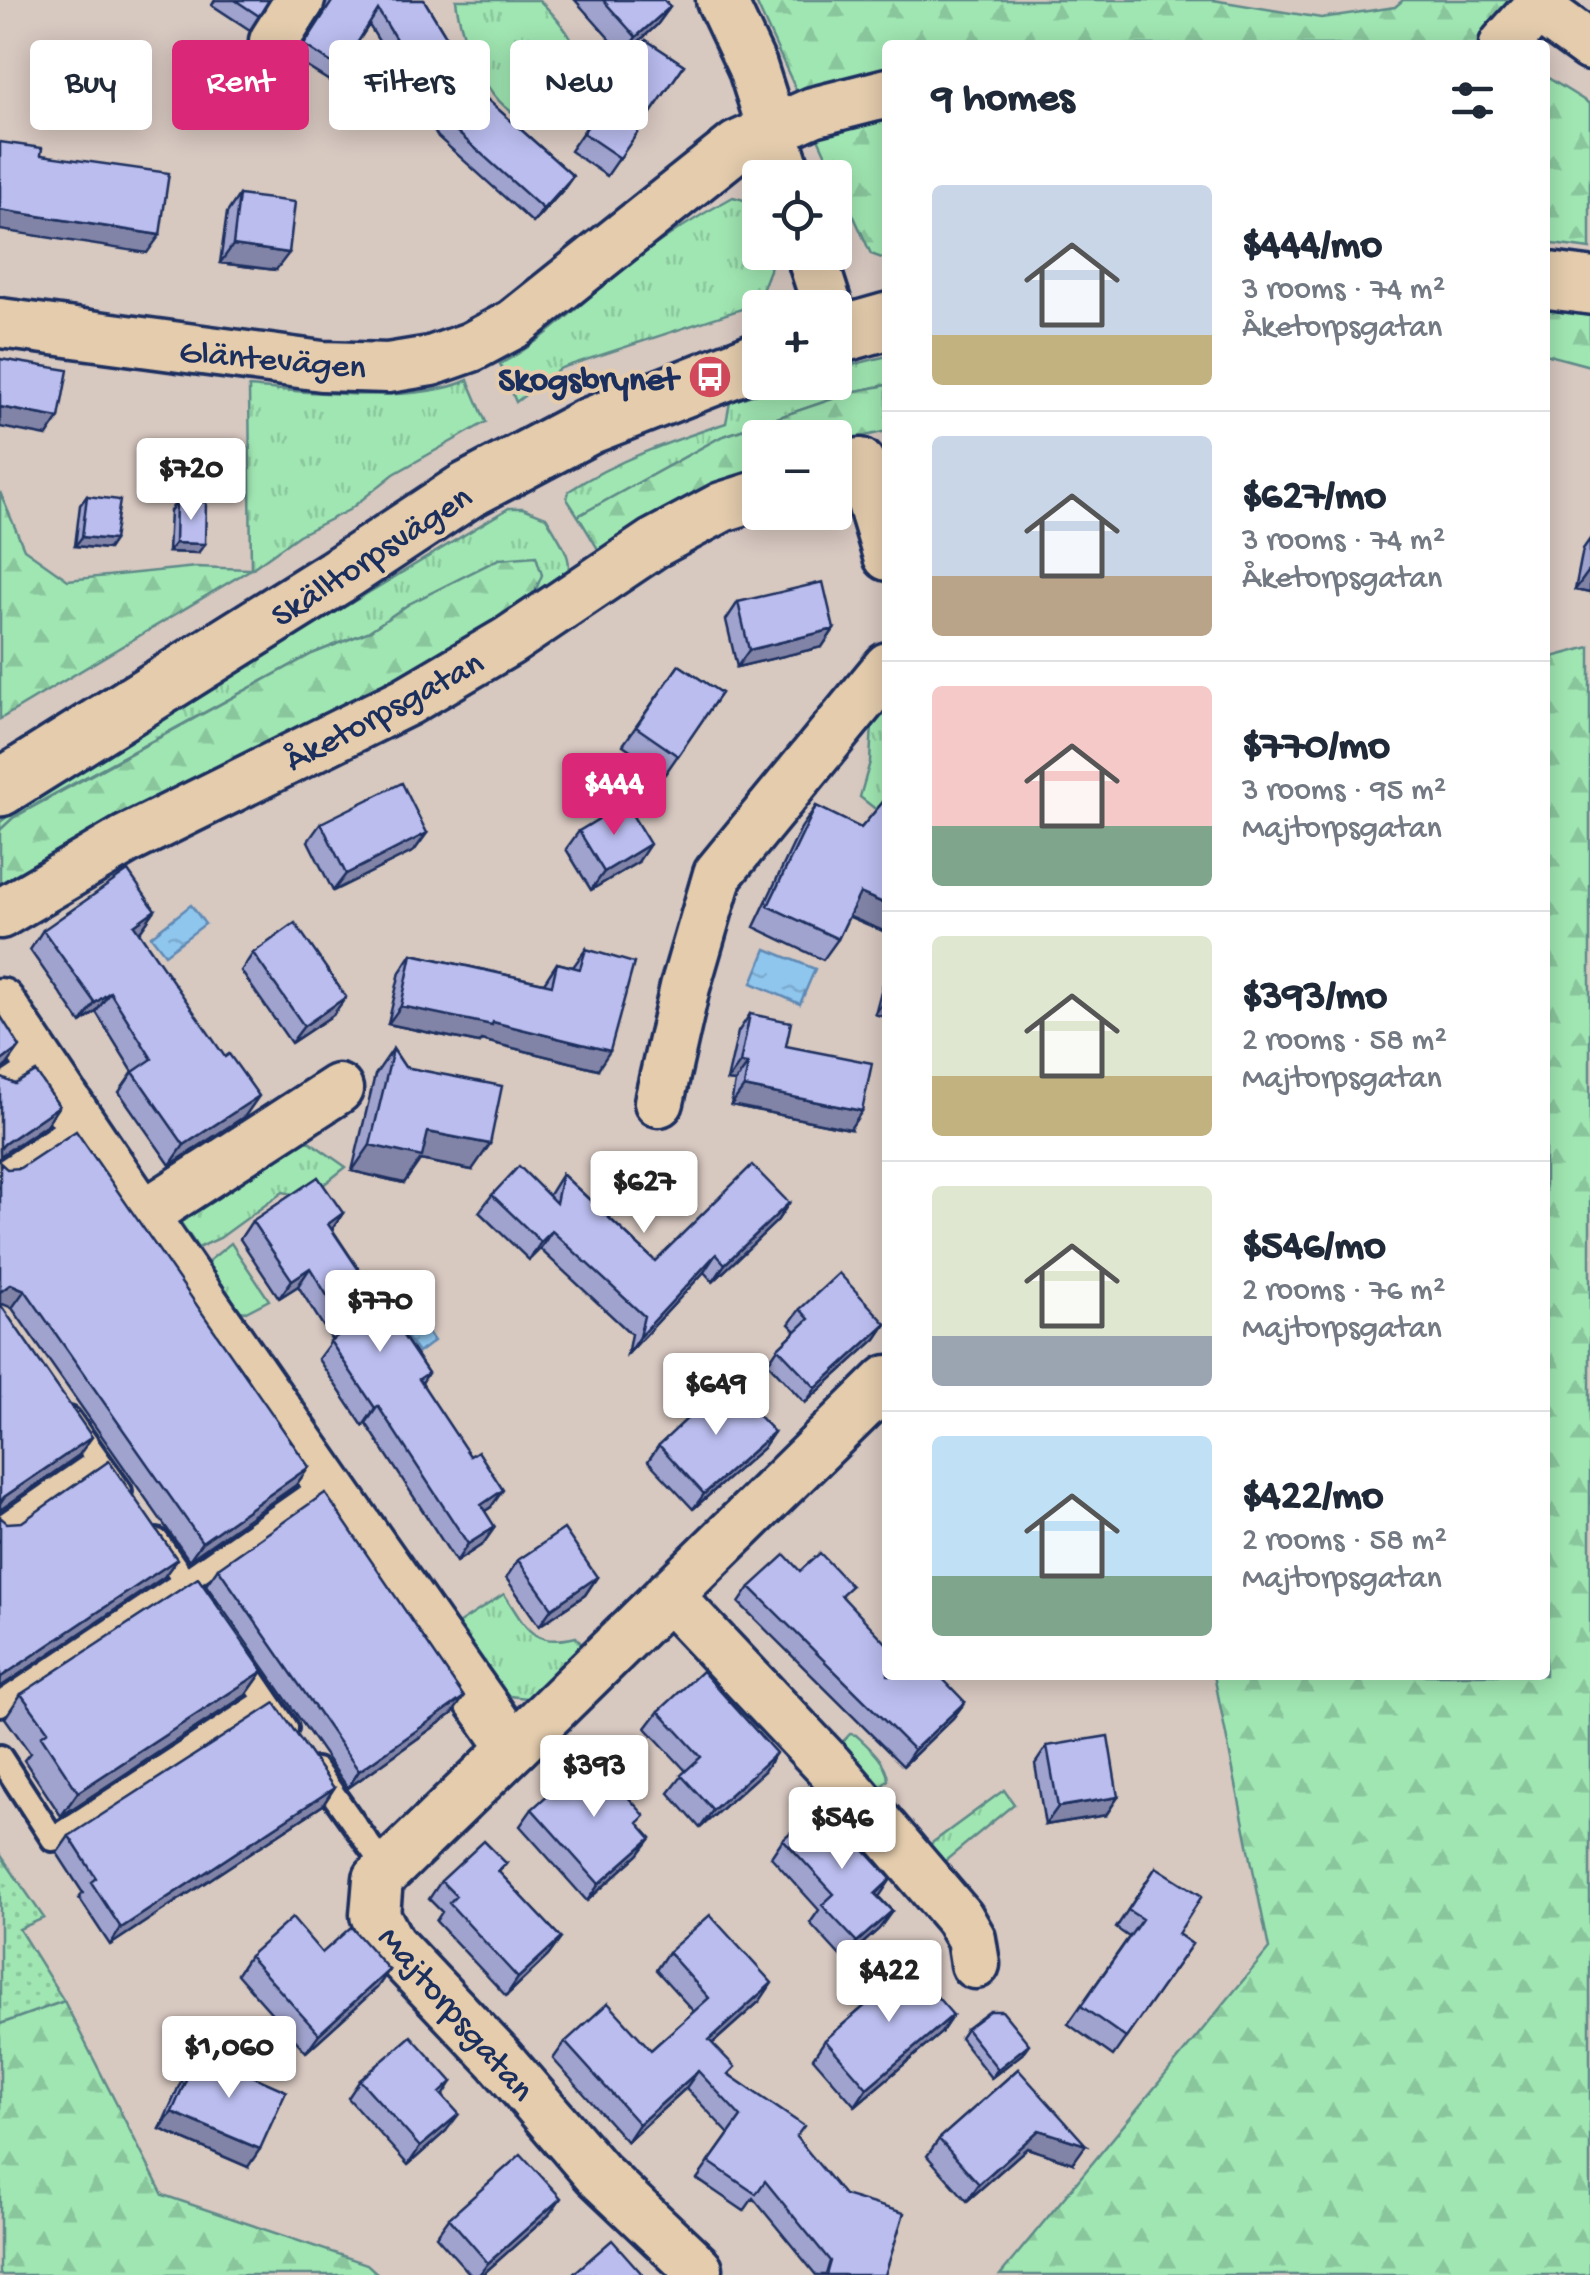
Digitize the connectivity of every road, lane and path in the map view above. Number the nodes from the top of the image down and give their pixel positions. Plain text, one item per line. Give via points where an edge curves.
1 (300, 0) edge
2 (721, 0) edge
3 (1541, 4) edge
4 (274, 40) dead end
5 (1509, 40) edge
6 (1590, 46) edge
7 (882, 95) edge
8 (773, 130) junction
9 (782, 160) edge
10 (1550, 281) edge
11 (1590, 286) edge
12 (0, 323) edge
13 (742, 366) edge
14 (861, 464) edge
15 (742, 501) edge
16 (882, 536) edge
17 (882, 675) edge
18 (0, 788) edge
19 (0, 914) edge
20 (0, 1003) edge
21 (39, 1062) junction
22 (0, 1088) edge
23 (338, 1090) dead end
24 (659, 1102) dead end
25 (78, 1122) junction
26 (0, 1174) edge
27 (145, 1214) junction
28 (882, 1386) edge
29 (56, 1400) edge
30 (98, 1460) junction
31 (327, 1482) junction
32 (0, 1528) edge
33 (185, 1581) junction
34 (668, 1596) junction
35 (266, 1700) junction
36 (0, 1704) edge
37 (513, 1748) junction
38 (0, 1758) edge
39 (386, 1869) junction
40 (975, 1964) dead end
41 (698, 2270) dead end

1 - 4 street
2 - 8 street
3 - 5 street
3 - 6 street
7 - 8 street, Gläntevägen
8 - 9 street
8 - 12 street, Gläntevägen via 707,168 514,324 430,361 388,368 322,366
10 - 11 street
13 - 18 street, Skälltorpsvägen via 589,426 466,490
14 - 16 street
15 - 19 street, Åketorpsgatan via 653,544 407,701 126,840
17 - 24 street via 718,874
20 - 21 street
21 - 22 lane
21 - 25 street
23 - 27 street
25 - 26 lane
25 - 27 street
27 - 31 street
28 - 34 street, Majtorpsgatan
29 - 30 lane
30 - 32 lane
30 - 33 lane
31 - 33 lane
31 - 37 street
33 - 35 lane
33 - 36 lane
34 - 37 street, Majtorpsgatan
34 - 40 street via 959,1918
35 - 38 lane via 53,1839
35 - 39 lane
37 - 39 street, Majtorpsgatan
39 - 41 street, Majtorpsgatan via 378,1879 374,1915 383,1935 597,2173

